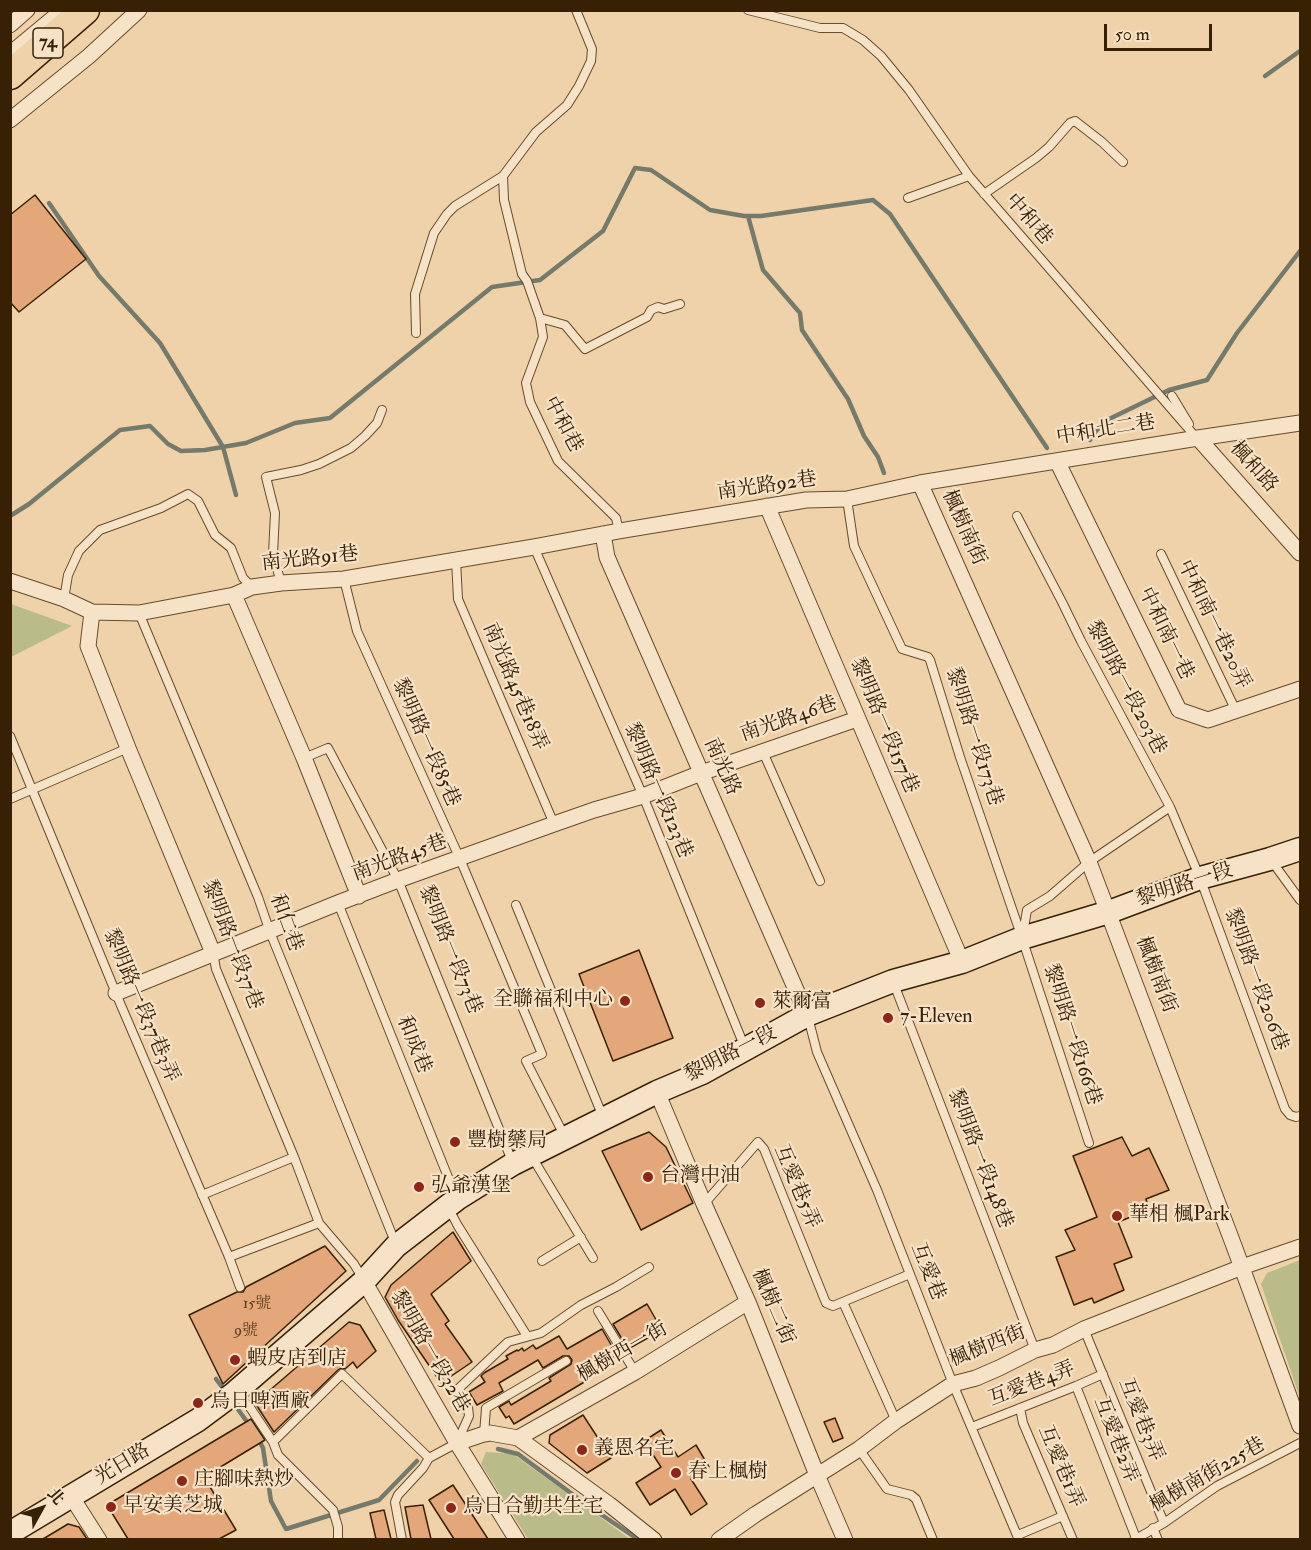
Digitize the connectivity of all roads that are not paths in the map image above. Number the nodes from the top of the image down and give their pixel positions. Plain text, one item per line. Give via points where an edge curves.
1 (27, 10) edge
2 (85, 10) edge
3 (139, 10) edge
4 (576, 10) edge
5 (748, 10) edge
6 (56, 13) edge
7 (10, 25) edge
8 (10, 54) edge
9 (10, 75) edge
10 (10, 120) edge
11 (1123, 162) dead end
12 (503, 176) junction
13 (969, 176) junction
14 (984, 194) junction
15 (908, 198) dead end
16 (680, 304) dead end
17 (540, 318) junction
18 (416, 333) dead end
19 (1172, 396) dead end
20 (382, 410) dead end
21 (1300, 423) edge
22 (1196, 436) junction
23 (1057, 461) junction
24 (920, 483) junction
25 (847, 499) junction
26 (767, 506) junction
27 (1017, 516) dead end
28 (619, 531) junction
29 (603, 534) junction
30 (534, 547) junction
31 (1300, 553) edge
32 (1161, 554) dead end
33 (456, 560) junction
34 (344, 579) junction
35 (10, 580) edge
36 (281, 583) junction
37 (252, 587) junction
38 (234, 595) junction
39 (64, 599) junction
40 (92, 612) junction
41 (139, 613) junction
42 (1300, 689) edge
43 (1236, 711) junction
44 (857, 719) junction
45 (10, 736) edge
46 (128, 748) junction
47 (763, 752) junction
48 (304, 758) junction
49 (701, 773) junction
50 (32, 790) junction
51 (643, 796) junction
52 (10, 799) edge
53 (1170, 807) junction
54 (554, 824) junction
55 (1300, 849) edge
56 (460, 859) junction
57 (1270, 859) junction
58 (1089, 862) junction
59 (1200, 878) junction
60 (398, 880) junction
61 (820, 881) dead end
62 (359, 896) junction
63 (1300, 900) edge
64 (338, 903) junction
65 (516, 905) dead end
66 (1109, 912) junction
67 (270, 932) junction
68 (1022, 938) junction
69 (213, 953) junction
70 (962, 962) junction
71 (892, 981) junction
72 (116, 993) junction
73 (807, 1015) junction
74 (745, 1049) junction
75 (657, 1092) junction
76 (1300, 1116) edge
77 (604, 1119) junction
78 (566, 1138) junction
79 (1089, 1143) dead end
80 (294, 1157) junction
81 (522, 1160) junction
82 (202, 1195) junction
83 (452, 1202) junction
84 (704, 1204) junction
85 (319, 1223) junction
86 (581, 1237) junction
87 (396, 1246) junction
88 (1300, 1248) edge
89 (229, 1257) junction
90 (593, 1258) dead end
91 (542, 1261) dead end
92 (649, 1267) dead end
93 (1242, 1267) junction
94 (910, 1274) junction
95 (364, 1281) junction
96 (240, 1287) dead end
97 (748, 1302) junction
98 (843, 1302) junction
99 (598, 1311) dead end
100 (1084, 1329) junction
101 (527, 1336) junction
102 (1035, 1350) junction
103 (566, 1361) dead end
104 (635, 1372) junction
105 (1103, 1374) junction
106 (953, 1384) junction
107 (1076, 1386) junction
108 (232, 1392) junction
109 (1020, 1408) junction
110 (896, 1421) junction
111 (1300, 1426) edge
112 (972, 1427) junction
113 (484, 1434) junction
114 (518, 1438) junction
115 (273, 1442) junction
116 (457, 1443) junction
117 (1300, 1443) edge
118 (859, 1449) junction
119 (429, 1458) junction
120 (817, 1475) junction
121 (71, 1496) junction
122 (1063, 1516) junction
123 (1164, 1523) junction
124 (1153, 1528) junction
125 (10, 1533) edge
126 (1018, 1537) edge
127 (99, 1539) edge
128 (338, 1539) edge
129 (402, 1539) edge
130 (517, 1539) edge
131 (654, 1539) edge
132 (719, 1539) edge
133 (845, 1539) edge
134 (933, 1539) edge
135 (1073, 1539) edge
136 (1135, 1539) edge
137 (1158, 1539) edge

1 - 7 street
2 - 9 highway, 74
3 - 10 street
4 - 12 lane via 592,49 591,61 567,105 536,132
5 - 13 lane, 中和巷 via 820,28 843,28 863,40 890,65
6 - 8 street
11 - 14 lane via 1075,121 1036,158
12 - 17 lane, 中和巷 via 504,200 522,274
12 - 18 lane via 455,206 434,233 415,294
13 - 14 lane, 中和巷
13 - 15 lane
14 - 22 lane, 中和巷
16 - 17 lane via 651,310 647,317 585,349 565,324
17 - 28 lane, 中和巷 via 543,337 526,383 530,402 558,461 616,518
19 - 22 lane
20 - 36 lane via 377,423 351,448 319,464 266,477 275,513 273,554
21 - 22 street, 中和北二巷
22 - 23 street, 中和北二巷
22 - 31 street, 楓和路
23 - 24 street, 中和北二巷
23 - 43 street, 中和南一巷 via 1179,710 1208,720
24 - 25 street, 南光路92巷
24 - 58 street, 楓樹南街
25 - 26 street, 南光路92巷
25 - 68 lane, 黎明路一段173巷 via 854,546 902,649 930,660
26 - 28 street, 南光路92巷
26 - 44 street, 黎明路一段157巷
27 - 53 lane, 黎明路一段203巷
28 - 29 street, 南光路91巷
29 - 30 street, 南光路91巷
29 - 49 street, 南光路 via 607,557
30 - 33 street, 南光路91巷
30 - 51 lane, 黎明路一段123巷
32 - 43 lane, 中和南一巷20弄
33 - 34 street, 南光路91巷
33 - 54 lane, 南光路45巷18弄 via 458,599
34 - 36 street, 南光路91巷
34 - 56 lane, 黎明路一段85巷 via 357,631
35 - 39 street, 南光路91巷
36 - 37 street, 南光路91巷
37 - 38 street, 南光路91巷
37 - 39 lane via 243,578 231,548 214,535 198,501 188,494 100,530 79,550 68,575
38 - 41 street, 南光路91巷
38 - 48 street
39 - 40 street, 南光路91巷
40 - 41 street, 南光路91巷
40 - 46 street, 黎明路一段37巷 via 88,646
41 - 67 lane, 和仁巷
42 - 43 street, 中和南一巷
44 - 47 street, 南光路46巷
44 - 70 street, 黎明路一段157巷
45 - 50 lane, 黎明路一段37巷3弄
46 - 50 lane
46 - 69 street, 黎明路一段37巷
47 - 49 street, 南光路46巷
47 - 61 lane
48 - 60 lane, 黎明路一段73巷 via 328,748
48 - 62 street
49 - 51 street, 南光路45巷
49 - 73 street, 南光路
50 - 52 lane
50 - 72 lane, 黎明路一段37巷3弄
51 - 54 street, 南光路45巷
51 - 74 lane, 黎明路一段123巷
53 - 58 lane
53 - 59 lane, 黎明路一段203巷
54 - 56 street, 南光路45巷
55 - 57 main road, 黎明路一段
56 - 60 street, 南光路45巷
56 - 78 lane, 黎明路一段85巷 via 542,1054 526,1061
57 - 59 main road, 黎明路一段
57 - 63 lane
58 - 66 street, 楓樹南街
58 - 68 lane via 1050,896 1027,910
59 - 66 main road, 黎明路一段
59 - 76 lane, 黎明路一段206巷 via 1285,1110
60 - 62 street, 南光路45巷
60 - 81 lane, 黎明路一段73巷
62 - 64 street, 南光路45巷
64 - 67 street, 南光路45巷
64 - 83 lane, 和成巷
65 - 77 lane
66 - 68 main road, 黎明路一段
66 - 93 street, 楓樹南街
67 - 69 street, 南光路45巷
67 - 87 lane, 和仁巷
68 - 70 main road, 黎明路一段
68 - 79 lane, 黎明路一段166巷
69 - 72 street, 南光路45巷
69 - 80 lane, 黎明路一段37巷 via 216,969
70 - 71 main road, 黎明路一段
71 - 73 main road, 黎明路一段
71 - 102 lane, 黎明路一段148巷
72 - 82 lane, 黎明路一段37巷3弄
73 - 74 main road, 黎明路一段
73 - 94 lane, 互愛巷 via 817,1052
74 - 75 main road, 黎明路一段
75 - 77 main road, 黎明路一段
75 - 84 street, 楓樹二街
77 - 78 main road, 黎明路一段
78 - 81 main road, 黎明路一段
80 - 82 lane
80 - 85 lane, 黎明路一段37巷
81 - 83 main road, 黎明路一段
81 - 86 lane, 黎明路一段73巷
82 - 89 lane, 黎明路一段37巷3弄
83 - 87 main road, 黎明路一段
83 - 101 lane, 和成巷 via 458,1226
84 - 97 street, 楓樹二街
84 - 98 lane, 互愛巷5弄 via 758,1142 826,1303 833,1306
85 - 89 lane
85 - 95 lane, 黎明路一段37巷
86 - 90 lane, 黎明路一段73巷
86 - 91 lane
87 - 95 main road, 黎明路一段
88 - 93 street, 楓樹西街
89 - 96 lane, 黎明路一段37巷3弄
92 - 101 lane via 581,1305 541,1333
93 - 100 street, 楓樹西街
93 - 111 street, 楓樹南街
94 - 98 lane
94 - 106 lane, 互愛巷
95 - 108 main road, 黎明路一段
95 - 116 street, 黎明路一段32巷
97 - 104 street, 楓樹西一街
97 - 120 street, 楓樹二街
98 - 110 lane
99 - 104 lane
100 - 102 street, 楓樹西街
100 - 105 lane, 互愛巷3弄
101 - 116 lane via 508,1342 456,1391 469,1412
102 - 106 street, 楓樹西街 via 976,1378
103 - 113 lane via 486,1408
104 - 114 street, 楓樹西一街
105 - 107 lane, 互愛巷4弄
105 - 123 lane, 互愛巷3弄
106 - 110 street, 楓樹西街
106 - 112 lane, 互愛巷
107 - 109 lane, 互愛巷4弄
107 - 136 lane, 互愛巷2弄
108 - 115 lane via 249,1406
108 - 121 main road, 光日路 via 198,1420
109 - 112 lane, 互愛巷4弄
109 - 122 lane, 互愛巷1弄
110 - 118 street, 楓樹西街
112 - 126 lane, 互愛巷
113 - 114 street
113 - 116 street
114 - 131 street
115 - 119 lane via 342,1374
115 - 128 lane via 278,1455 333,1510
116 - 119 lane
116 - 130 street, 黎明路一段32巷
117 - 123 lane, 楓樹南街225巷 via 1217,1486
118 - 120 street, 楓樹西街
118 - 134 lane via 887,1489 916,1499
119 - 129 lane via 395,1502
120 - 132 street, 楓樹西街
120 - 133 street, 楓樹二街
121 - 125 main road, 光日路
121 - 127 street
122 - 126 lane
122 - 135 lane, 互愛巷1弄
123 - 124 lane, 楓樹南街225巷
124 - 136 lane, 楓樹南街225巷
124 - 137 lane

